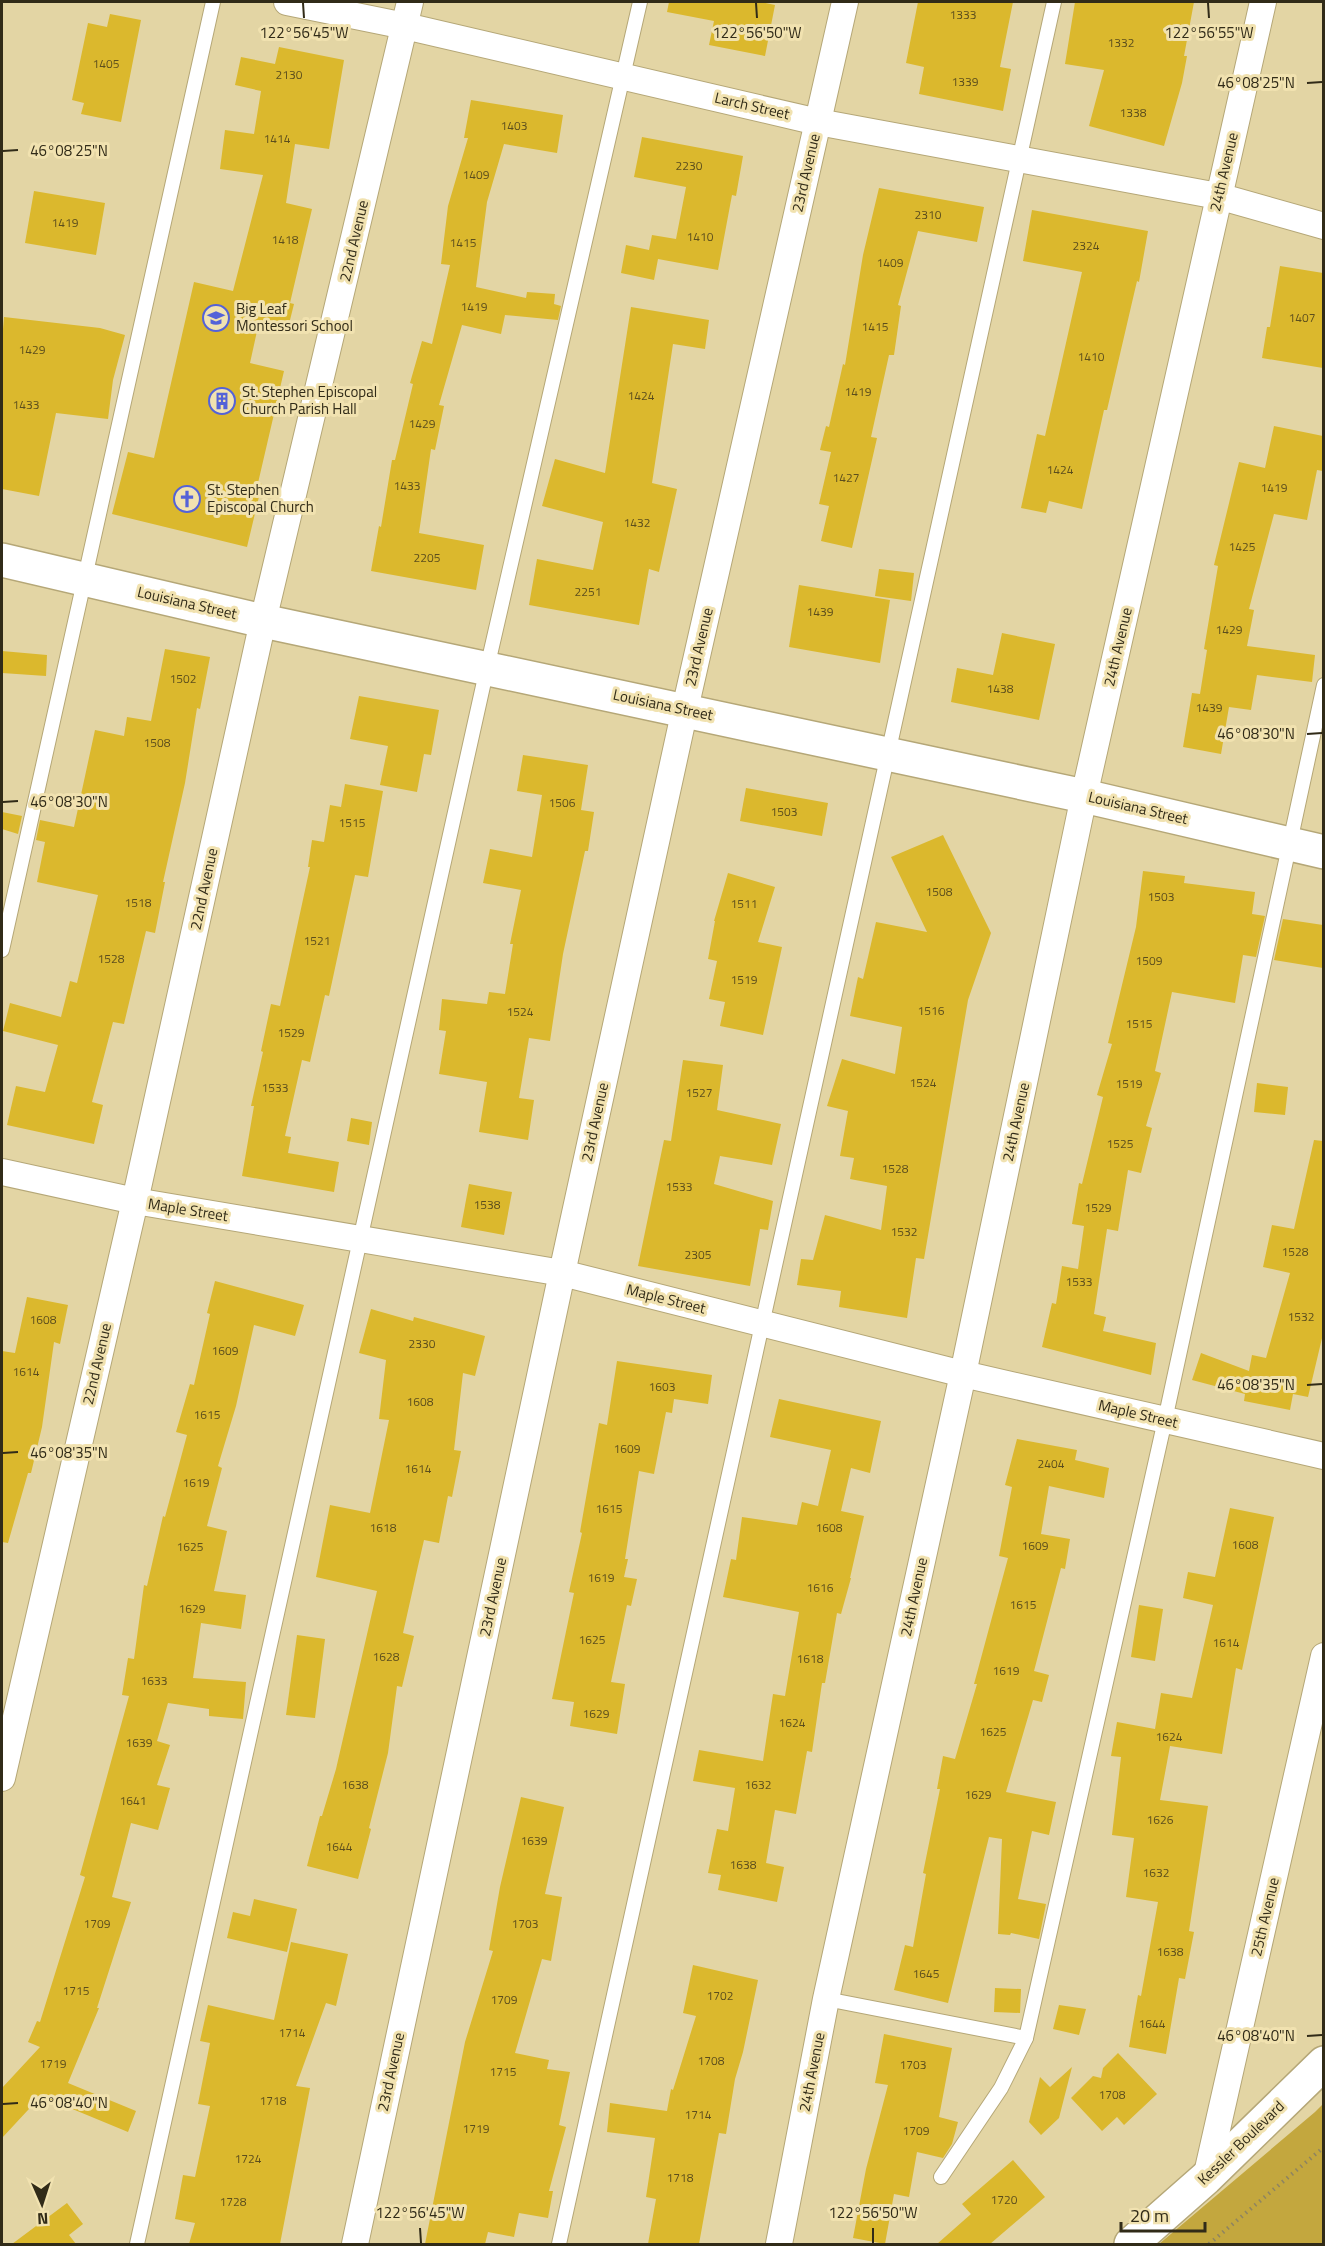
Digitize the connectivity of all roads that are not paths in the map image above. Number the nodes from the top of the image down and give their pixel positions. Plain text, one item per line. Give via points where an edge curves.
1 (213, 2) edge
2 (287, 2) edge
3 (640, 2) edge
4 (844, 2) edge
5 (1054, 2) edge
6 (1263, 2) edge
7 (407, 14) edge
8 (624, 77) junction
9 (818, 122) junction
10 (1020, 159) junction
11 (1218, 196) junction
12 (1323, 226) edge
13 (2, 560) edge
14 (83, 579) junction
15 (263, 621) junction
16 (487, 668) junction
17 (1323, 685) edge
18 (685, 710) junction
19 (889, 753) junction
20 (1084, 796) junction
21 (1288, 843) junction
22 (1323, 852) edge
23 (2, 950) edge
24 (2, 1172) edge
25 (135, 1201) junction
26 (361, 1239) junction
27 (562, 1273) junction
28 (761, 1323) junction
29 (963, 1374) junction
30 (1165, 1420) junction
31 (1323, 1456) edge
32 (1323, 1656) edge
33 (2, 1778) edge
34 (826, 1999) junction
35 (1026, 2038) junction
36 (1323, 2063) edge
37 (941, 2177) dead end
38 (1206, 2178) junction
39 (136, 2244) edge
40 (355, 2244) edge
41 (559, 2244) edge
42 (779, 2244) edge
43 (1131, 2244) edge

1 - 14 lane
2 - 7 street, Larch Street
3 - 8 lane
4 - 9 street, 23rd Avenue
5 - 10 lane
6 - 11 street, 24th Avenue
7 - 8 street, Larch Street
7 - 15 street, 22nd Avenue
8 - 9 street, Larch Street
8 - 16 lane
9 - 10 street, Larch Street
9 - 18 street, 23rd Avenue
10 - 11 street, Larch Street
10 - 19 lane
11 - 12 street, Larch Street
11 - 20 street, 24th Avenue
13 - 14 street, Louisiana Street
14 - 15 street, Louisiana Street
14 - 23 lane
15 - 16 street, Louisiana Street
15 - 25 street, 22nd Avenue
16 - 18 street, Louisiana Street
16 - 26 lane
17 - 21 lane
18 - 19 street, Louisiana Street
18 - 27 street, 23rd Avenue
19 - 20 street, Louisiana Street
19 - 28 lane
20 - 21 street, Louisiana Street
20 - 29 street, 24th Avenue
21 - 22 street, Louisiana Street
21 - 30 lane
24 - 25 street, Maple Street
25 - 26 street, Maple Street
25 - 33 street, 22nd Avenue
26 - 27 street, Maple Street
26 - 39 lane
27 - 28 street, Maple Street
27 - 40 street, 23rd Avenue
28 - 29 street, Maple Street
28 - 41 lane
29 - 30 street, Maple Street
29 - 34 street, 24th Avenue
30 - 31 street, Maple Street
30 - 35 lane
32 - 38 street, 25th Avenue
34 - 35 lane
34 - 42 street, 24th Avenue
35 - 37 lane via 1001,2088
36 - 38 street, Kessler Boulevard
38 - 43 street, Kessler Boulevard

